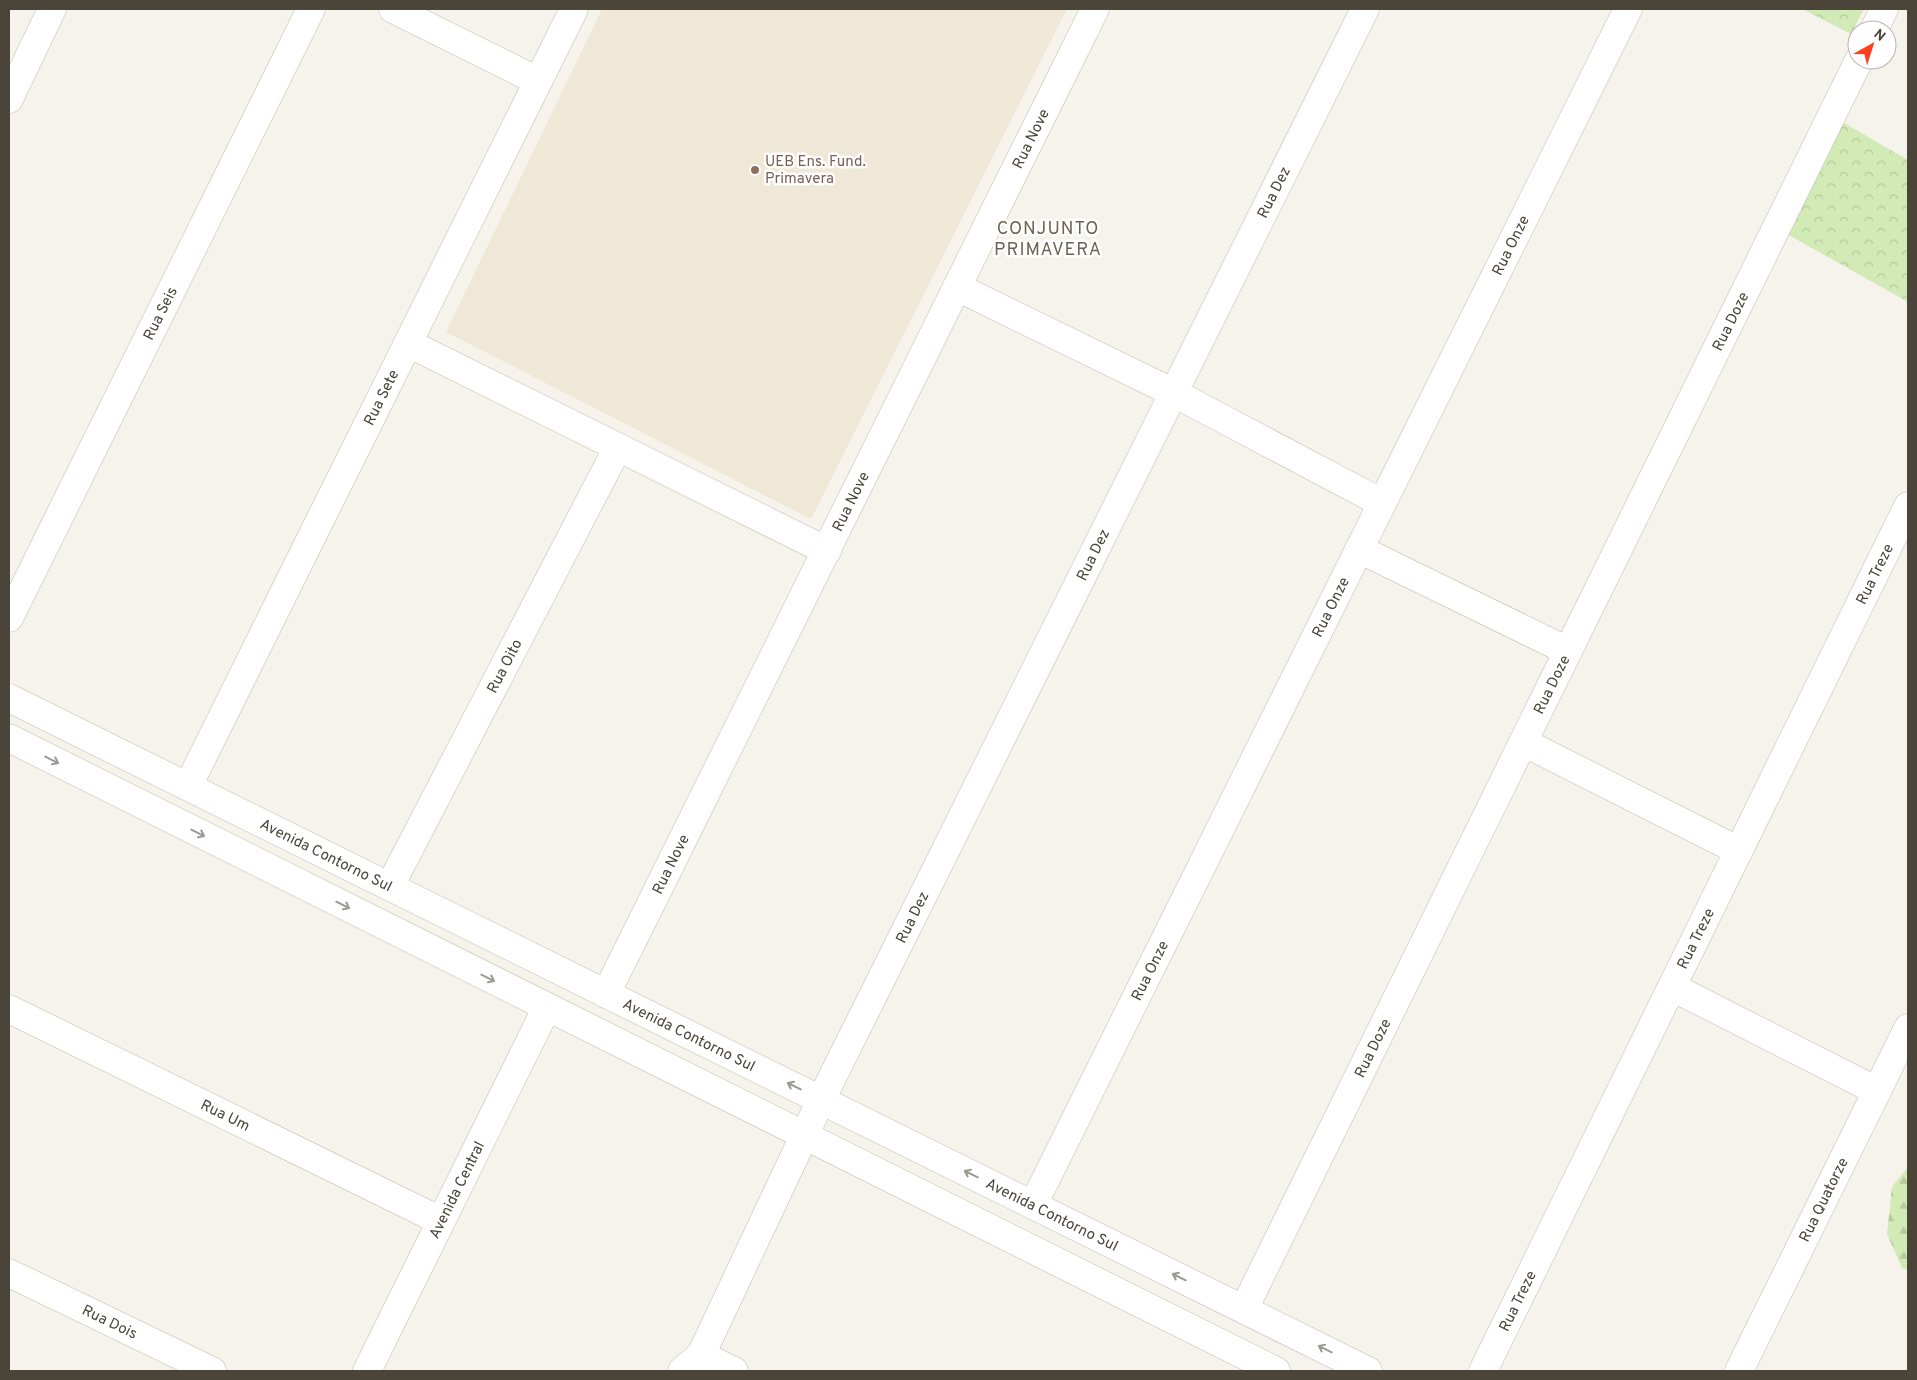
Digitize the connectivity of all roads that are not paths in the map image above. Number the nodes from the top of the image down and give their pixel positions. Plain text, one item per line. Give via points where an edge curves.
1 (52, 9) edge
2 (311, 9) edge
3 (393, 9) edge
4 (574, 9) edge
5 (1096, 9) edge
6 (1365, 9) edge
7 (1628, 9) edge
8 (1854, 70) edge
9 (538, 81) junction
10 (9, 99) edge
11 (957, 287) junction
12 (408, 343) junction
13 (1174, 393) junction
14 (618, 447) junction
15 (1382, 503) junction
16 (1908, 506) edge
17 (1359, 549) junction
18 (827, 551) junction
19 (9, 618) edge
20 (1568, 651) junction
21 (9, 698) edge
22 (9, 738) edge
23 (1523, 742) junction
24 (188, 786) junction
25 (1738, 851) junction
26 (390, 886) junction
27 (1672, 987) junction
28 (606, 994) junction
29 (547, 1007) junction
30 (9, 1009) edge
31 (1908, 1028) edge
32 (1878, 1090) junction
33 (820, 1100) junction
34 (804, 1136) junction
35 (1033, 1205) junction
36 (441, 1221) junction
37 (9, 1273) edge
38 (1244, 1309) junction
39 (692, 1363) edge
40 (212, 1371) edge
41 (367, 1371) edge
42 (734, 1371) edge
43 (1276, 1371) edge
44 (1368, 1371) edge
45 (1483, 1371) edge
46 (1739, 1371) edge

1 - 10 street
2 - 19 street, Rua Seis
3 - 9 street
4 - 9 street, Rua Sete
5 - 11 street, Rua Nove
6 - 13 street, Rua Dez
7 - 15 street, Rua Onze
8 - 20 street, Rua Doze
9 - 12 street, Rua Sete
11 - 13 street
11 - 18 street, Rua Nove
12 - 14 street
12 - 24 street, Rua Sete
13 - 15 street
13 - 33 street, Rua Dez
14 - 18 street
14 - 26 street, Rua Oito
15 - 17 street, Rua Onze
16 - 25 street, Rua Treze
17 - 20 street
17 - 35 street, Rua Onze
18 - 28 street, Rua Nove
20 - 23 street, Rua Doze
21 - 24 street, Avenida Contorno Sul
22 -> 29 street
23 - 25 street
23 - 38 street, Rua Doze
24 - 26 street, Avenida Contorno Sul
25 - 27 street, Rua Treze
26 - 28 street, Avenida Contorno Sul
27 - 32 street
27 - 45 street, Rua Treze
33 -> 28 street, Avenida Contorno Sul
29 - 34 street
29 - 36 street, Avenida Central
30 - 36 street, Rua Um
31 - 32 street, Rua Quatorze
32 - 46 street, Rua Quatorze
33 - 34 street, Rua Dez
35 -> 33 street, Avenida Contorno Sul
34 - 39 street
34 - 43 street
38 -> 35 street, Avenida Contorno Sul
36 - 41 street, Avenida Central
37 - 40 street, Rua Dois
44 -> 38 street, Avenida Contorno Sul
39 - 42 street

